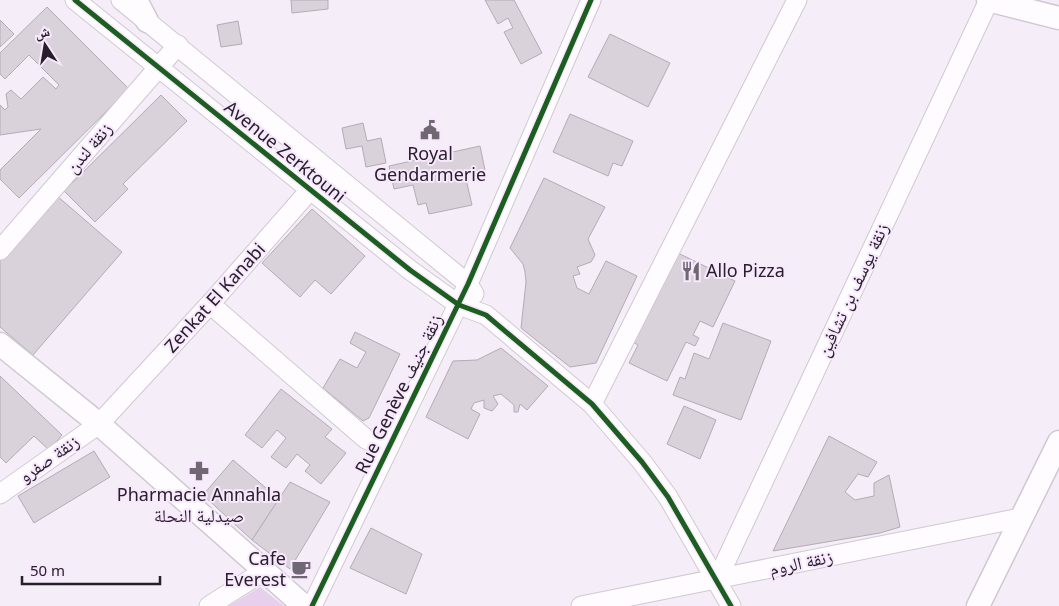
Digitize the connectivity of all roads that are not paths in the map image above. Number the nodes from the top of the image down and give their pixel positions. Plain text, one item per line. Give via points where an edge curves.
1 (75, 0) edge
2 (121, 0) edge
3 (136, 0) edge
4 (591, 0) edge
5 (797, 0) edge
6 (988, 0) edge
7 (1059, 18) edge
8 (147, 21) junction
9 (178, 46) junction
10 (158, 68) junction
11 (328, 169) junction
12 (310, 190) junction
13 (0, 250) edge
14 (468, 284) junction
15 (210, 304) junction
16 (459, 305) junction
17 (486, 315) junction
18 (0, 344) edge
19 (592, 404) junction
20 (99, 424) junction
21 (388, 449) junction
22 (1056, 454) edge
23 (0, 494) edge
24 (1020, 518) junction
25 (264, 571) junction
26 (717, 580) junction
27 (209, 606) edge
28 (304, 606) edge
29 (312, 606) edge
30 (581, 606) edge
31 (731, 606) edge
32 (978, 606) edge

1 - 10 street, Avenue Zerktouni
2 - 8 street, Avenue Zerktouni
3 - 8 street
4 - 14 street, Rue Genève زنقة جنيف
5 - 19 street
6 - 7 street
6 - 26 street, زنقة يوسف بن تشافين
8 - 9 street, Avenue Zerktouni
9 - 10 street, زنقة لندن
9 - 11 street, Avenue Zerktouni
10 - 12 street, Avenue Zerktouni
10 - 13 street, زنقة لندن
11 - 12 street, Zenkat El Kanabi
11 - 14 street, Avenue Zerktouni
12 - 15 street, Zenkat El Kanabi
12 - 16 street, Avenue Zerktouni
14 - 16 street, Rue Genève زنقة جنيف
14 - 17 street, Avenue Zerktouni
15 - 20 street, Zenkat El Kanabi
15 - 21 street via 366,439
16 - 17 street, Avenue Zerktouni
16 - 21 street, Rue Genève زنقة جنيف
17 - 19 street
18 - 20 street
19 - 26 street via 668,497
20 - 23 street, زنقة صفرو
20 - 25 street
21 - 29 street, Rue Genève زنقة جنيف
22 - 24 street
24 - 26 street, زنقة الروم
24 - 32 street
25 - 27 street
25 - 28 street
26 - 30 street, زنقة الروم
26 - 31 street

